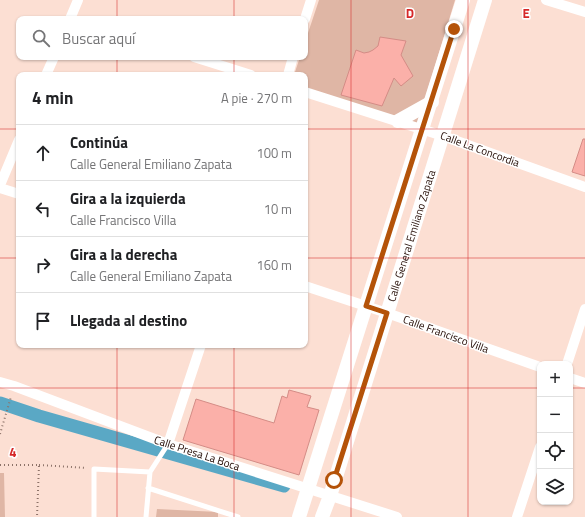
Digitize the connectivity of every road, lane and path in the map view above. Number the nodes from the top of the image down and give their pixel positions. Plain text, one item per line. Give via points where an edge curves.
1 (78, 0) edge
2 (310, 0) edge
3 (463, 0) edge
4 (485, 0) edge
5 (546, 0) edge
6 (585, 12) edge
7 (72, 16) edge
8 (306, 16) edge
9 (53, 60) edge
10 (204, 60) edge
11 (292, 60) edge
12 (47, 72) edge
13 (242, 72) edge
14 (289, 72) edge
15 (308, 93) edge
16 (432, 102) junction
17 (398, 121) junction
18 (423, 129) junction
19 (443, 136) junction
20 (16, 147) edge
21 (0, 186) edge
22 (585, 187) edge
23 (16, 193) edge
24 (308, 287) edge
25 (366, 306) junction
26 (585, 309) edge
27 (387, 313) junction
28 (200, 348) edge
29 (568, 361) edge
30 (537, 366) edge
31 (573, 379) edge
32 (0, 382) edge
33 (585, 383) edge
34 (14, 386) junction
35 (0, 434) edge
36 (168, 444) junction
37 (537, 456) edge
38 (0, 465) edge
39 (39, 465) junction
40 (94, 469) junction
41 (150, 472) junction
42 (148, 488) junction
43 (308, 489) junction
44 (330, 496) junction
45 (324, 515) edge
46 (36, 517) edge
47 (94, 517) edge
48 (146, 517) edge
49 (238, 517) edge
50 (299, 517) edge
51 (397, 517) edge
52 (517, 517) edge

1 - 7 street
2 - 8 street
3 - 16 street, Calle General Emiliano Zapata
4 - 19 street, Calle General Emiliano Zapata
5 - 6 street
9 - 12 street
10 - 13 street
11 - 14 street
15 - 17 street, Calle La Concordia
16 - 17 street
16 - 18 street, Calle General Emiliano Zapata
17 - 18 street, Calle La Concordia
18 - 19 street, Calle La Concordia
18 - 25 street, Calle General Emiliano Zapata
19 - 22 street, Calle La Concordia
19 - 27 street, Calle General Emiliano Zapata
20 - 21 street
21 - 23 street
24 - 25 street, Calle Francisco Villa
25 - 27 street, Calle Francisco Villa
25 - 43 street, Calle General Emiliano Zapata
26 - 29 street
27 - 30 street, Calle Francisco Villa
27 - 44 street, Calle General Emiliano Zapata
28 - 36 street
31 - 33 street
32 - 34 street, Calle Presa La Boca
34 - 35 path
34 - 36 street, Calle Presa La Boca
36 - 41 lane
36 - 43 street, Calle Presa La Boca
37 - 52 street
38 - 39 path
39 - 40 path
39 - 46 path
40 - 41 lane
40 - 47 lane
41 - 42 lane
42 - 48 lane
42 - 49 lane
43 - 44 street, Calle Presa La Boca
43 - 50 street, Calle General Emiliano Zapata
44 - 45 street, Calle General Emiliano Zapata
44 - 51 street, Calle Presa La Boca

